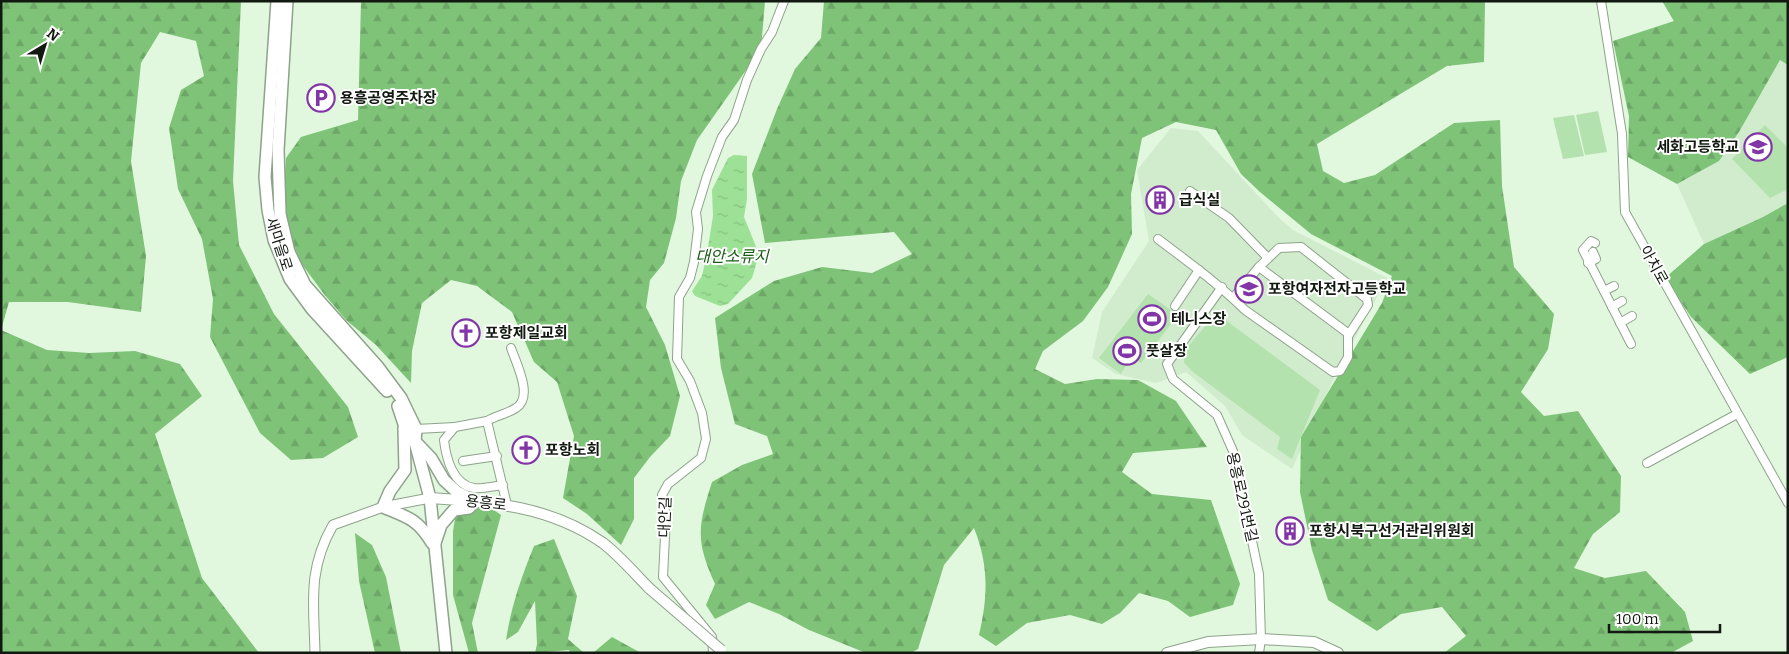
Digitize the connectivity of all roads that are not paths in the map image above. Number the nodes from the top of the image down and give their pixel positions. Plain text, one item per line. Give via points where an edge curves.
1 (277, 1) edge
2 (287, 1) edge
3 (784, 1) edge
4 (1601, 1) edge
5 (1190, 191) dead end
6 (1158, 239) dead end
7 (1595, 243) dead end
8 (1593, 252) dead end
9 (1268, 258) junction
10 (1588, 263) junction
11 (1259, 267) junction
12 (1200, 270) junction
13 (1604, 270) dead end
14 (1596, 276) junction
15 (1614, 286) dead end
16 (1222, 287) junction
17 (1604, 291) junction
18 (1232, 298) junction
19 (1622, 301) dead end
20 (1174, 306) dead end
21 (1612, 307) junction
22 (1632, 316) dead end
23 (1620, 323) junction
24 (1349, 334) junction
25 (1631, 344) dead end
26 (511, 348) dead end
27 (1737, 414) junction
28 (488, 422) junction
29 (404, 424) junction
30 (455, 427) junction
31 (416, 429) junction
32 (415, 442) junction
33 (497, 456) junction
34 (463, 461) dead end
35 (1647, 462) dead end
36 (502, 485) junction
37 (430, 498) junction
38 (475, 501) junction
39 (1788, 503) edge
40 (507, 505) junction
41 (383, 507) junction
42 (434, 547) junction
43 (1261, 639) junction
44 (720, 652) edge
45 (314, 653) edge
46 (446, 653) edge
47 (1167, 653) edge
48 (1259, 653) edge
49 (1338, 653) edge

1 - 29 main road, 새마을로 via 265,177 274,240 290,279 338,340 387,390
2 - 31 main road, 새마을로 via 278,150 280,214 289,252 305,285 378,367 401,398
3 - 44 street, 대안길 via 772,32 757,56 734,120 722,137 707,176 696,212 698,229 694,262 690,278 679,297 677,359 690,381 702,413 706,439 701,458 668,484 662,495 666,516 663,577 712,637
4 - 27 street, 아치로 via 1622,134 1626,212
5 - 9 street via 1229,218
6 - 12 street
7 - 10 street via 1591,241 1583,250
8 - 10 street via 1596,259
9 - 11 street
9 - 24 street via 1280,248 1300,247 1367,299 1368,305
10 - 14 street
11 - 18 street
11 - 24 street
12 - 16 street
12 - 20 street
13 - 14 street
14 - 17 street
15 - 17 street
16 - 18 street
16 - 43 street, 용흥로291번길 via 1167,364 1172,379 1217,415 1233,451 1259,574
17 - 21 street
18 - 24 street via 1333,372 1340,371 1348,357
19 - 21 street
21 - 23 street
22 - 23 street
23 - 25 street
26 - 28 street via 523,386 523,401 517,408
27 - 35 street
27 - 39 street, 아치로
28 - 30 street
28 - 33 street
29 - 32 main road, 새마을로
29 - 41 main road via 405,470
30 - 31 street
30 - 36 street via 444,440 450,467 457,478 473,488
31 - 32 main road, 새마을로
32 - 37 main road, 새마을로
32 - 38 main road via 431,458 444,480 457,492
33 - 34 street
33 - 36 street
36 - 40 street
37 - 38 main road, 용흥로
37 - 41 street, 용흥로
37 - 42 main road, 새마을로
38 - 40 main road, 용흥로
38 - 42 main road via 469,508 454,510 441,526
40 - 44 main road, 용흥로, bridge via 566,521 604,544
41 - 42 main road via 408,515 424,530
41 - 45 street, 용흥로 via 332,525 312,583
42 - 46 main road, 새마을로
43 - 47 main road via 1208,642
43 - 48 street, 용흥로291번길
43 - 49 main road via 1314,642

